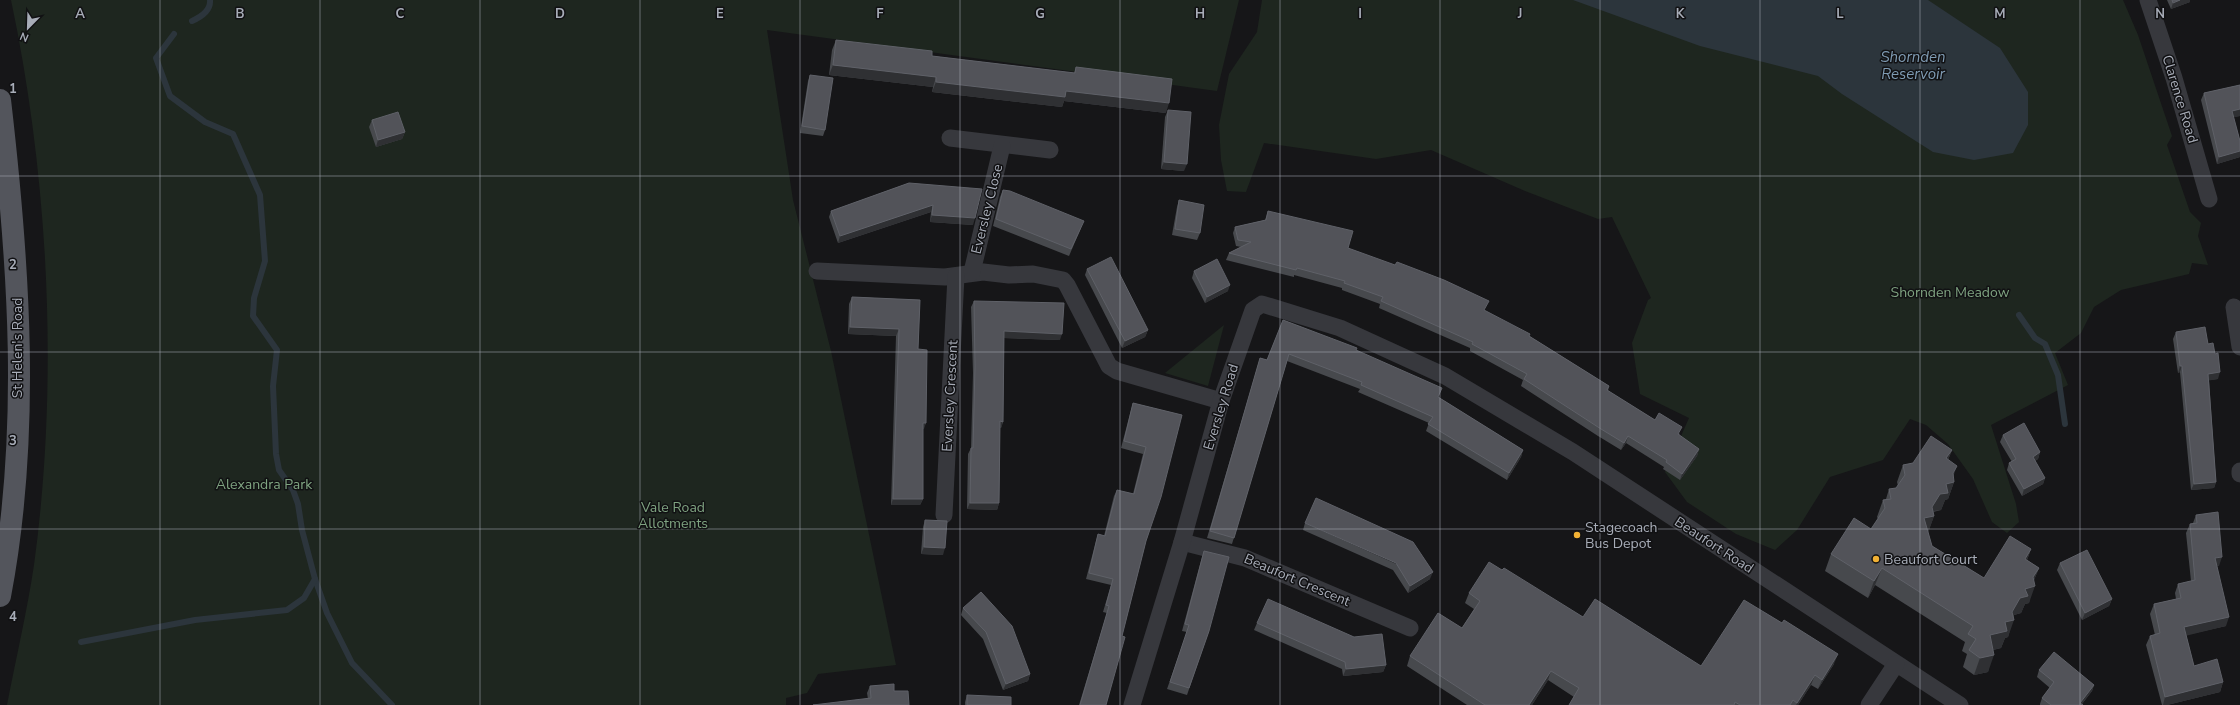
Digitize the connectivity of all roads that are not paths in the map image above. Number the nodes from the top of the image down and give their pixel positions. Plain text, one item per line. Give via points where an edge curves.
1 (2148, 0) edge
2 (0, 100) edge
3 (950, 138) dead end
4 (1002, 146) junction
5 (1050, 150) dead end
6 (2209, 199) dead end
7 (817, 271) dead end
8 (964, 274) junction
9 (2234, 307) dead end
10 (2240, 347) edge
11 (1445, 376) joint
12 (1221, 401) junction
13 (2240, 470) edge
14 (2240, 474) edge
15 (944, 516) dead end
16 (1182, 542) junction
17 (0, 596) edge
18 (1410, 628) dead end
19 (1896, 664) junction
20 (1132, 705) edge
21 (1869, 705) edge
22 (1960, 705) edge

1 - 6 street, Clarence Road
2 - 17 main road, St Helen's Road via 13,210 19,319 17,451
3 - 4 street, Eversley Close
4 - 5 street, Eversley Close
4 - 8 street, Eversley Close
7 - 8 street
8 - 12 street via 1033,274 1063,280 1109,366 1117,371
8 - 15 street, Eversley Crescent
9 - 10 street
11 - 12 street, Eversley Road via 1340,328 1262,304 1253,310
11 - 19 street, Beaufort Road via 1574,452
12 - 16 street, Eversley Road
13 - 14 street
16 - 18 street, Beaufort Crescent via 1245,558
16 - 20 street, Eversley Road
19 - 21 street
19 - 22 street, Beaufort Road

